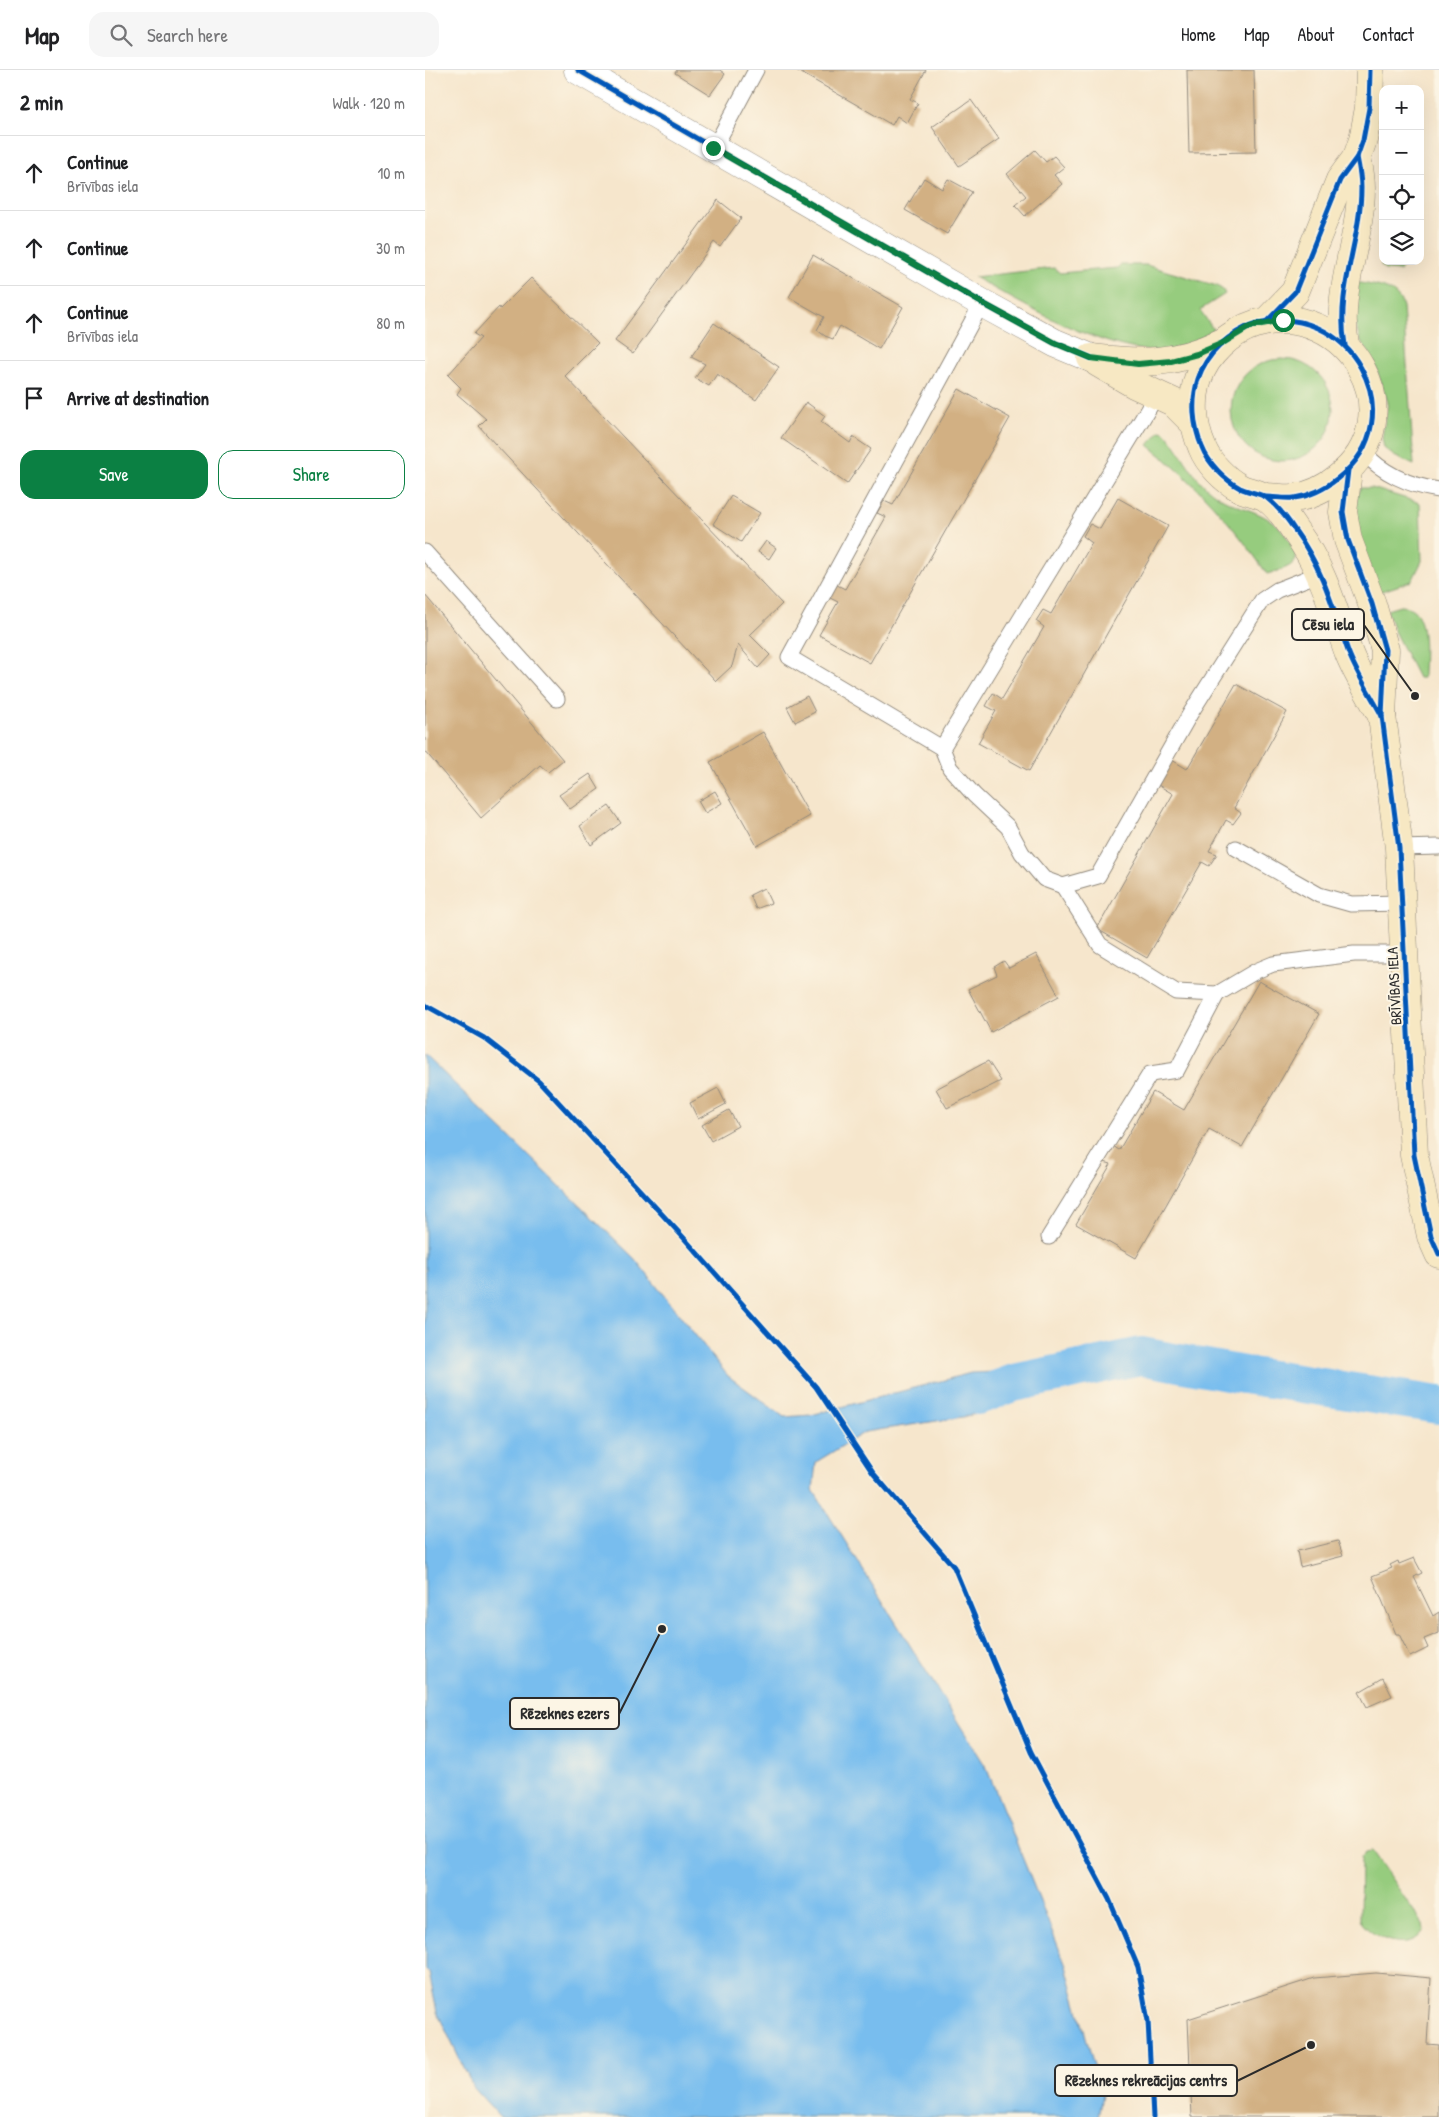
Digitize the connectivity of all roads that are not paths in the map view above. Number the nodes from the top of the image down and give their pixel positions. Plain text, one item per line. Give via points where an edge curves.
1 (578, 70) edge
2 (755, 70) edge
3 (1370, 70) edge
4 (713, 148) junction
5 (1357, 157) junction
6 (982, 303) junction
7 (1267, 321) junction
8 (1223, 343) junction
9 (1345, 345) junction
10 (1091, 358) junction
11 (1158, 394) junction
12 (1194, 423) junction
13 (1355, 461) junction
14 (1439, 490) edge
15 (1266, 497) junction
16 (425, 552) edge
17 (1321, 573) junction
18 (557, 699) dead end
19 (1382, 716) junction
20 (942, 748) junction
21 (1439, 847) edge
22 (1236, 848) dead end
23 (1399, 848) junction
24 (1063, 886) junction
25 (1403, 903) junction
26 (1405, 954) junction
27 (1217, 994) junction
28 (1049, 1237) dead end
29 (1439, 1254) edge

1 - 4 street
2 - 4 lane
3 - 5 main road via 1369,108
4 - 6 street
5 - 7 main road via 1340,180 1295,292
5 - 9 main road via 1361,188 1357,227 1341,308
6 - 10 street via 1055,343
6 - 20 lane via 789,657
7 - 8 main road via 1236,333
7 - 9 main road via 1300,321 1316,326
8 - 10 main road via 1171,361 1138,364
8 - 12 main road via 1208,359 1198,379
9 - 13 main road via 1360,364 1370,388 1372,412 1369,432
10 - 11 main road via 1134,384
11 - 12 main road via 1173,402
11 - 20 lane
12 - 15 main road via 1202,448 1218,471 1240,488
13 - 14 lane
13 - 15 main road via 1324,489 1296,498
13 - 19 main road via 1343,512 1348,540 1385,650
15 - 17 main road via 1295,530
16 - 18 lane
17 - 19 main road via 1349,652
17 - 24 lane via 1277,590 1262,600 1190,714 1098,876
19 - 23 main road, BRĪVĪBAS IELA
20 - 24 lane via 950,768 974,796 1008,827 1022,853 1044,879
21 - 23 lane
22 - 25 lane via 1319,895 1351,904
23 - 25 main road, BRĪVĪBAS IELA
24 - 27 lane via 1100,945 1176,992
25 - 26 main road, BRĪVĪBAS IELA
26 - 27 lane via 1354,954 1273,964
26 - 29 main road, BRĪVĪBAS IELA via 1414,1155 1431,1236
27 - 28 lane via 1177,1070 1150,1074

